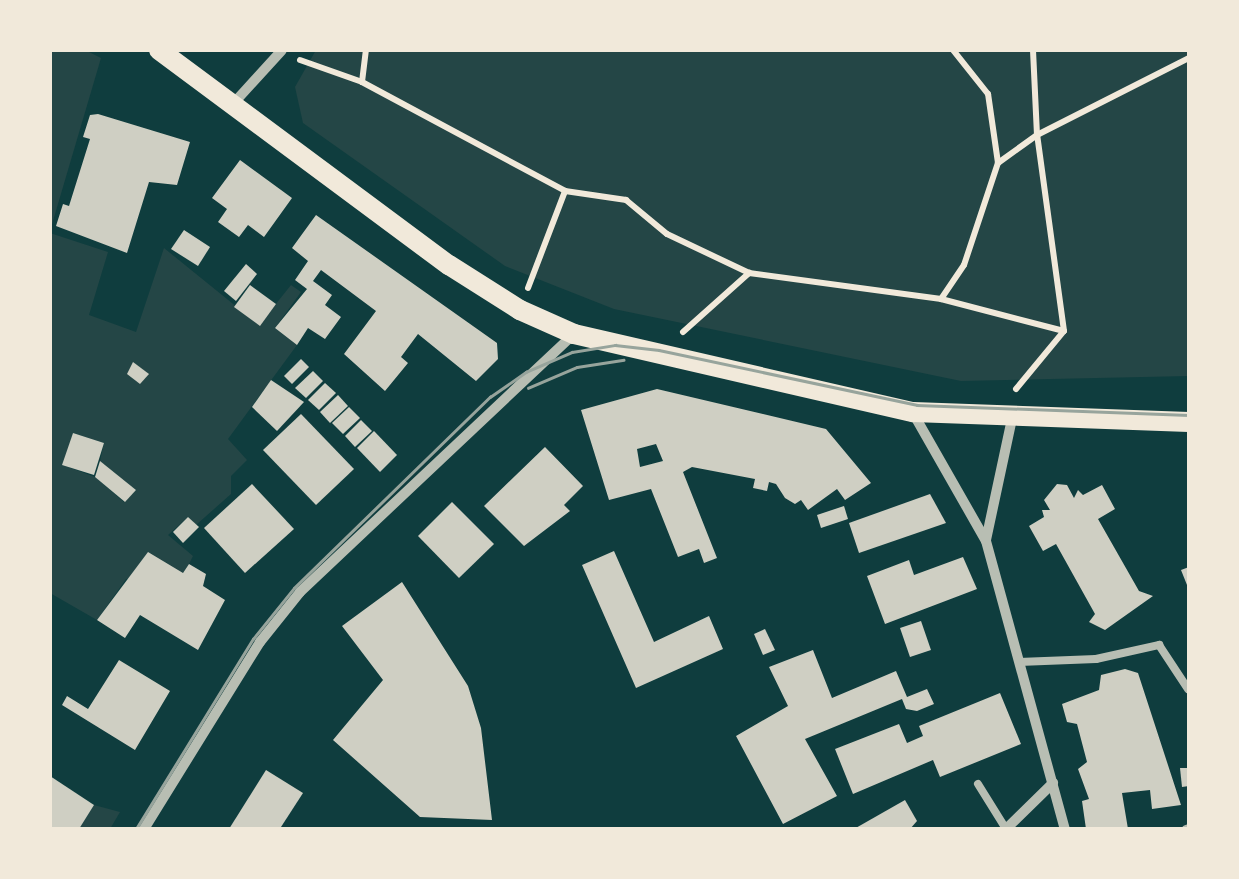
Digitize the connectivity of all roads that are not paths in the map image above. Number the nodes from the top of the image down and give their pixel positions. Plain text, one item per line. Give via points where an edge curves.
1 (159, 50) edge
2 (280, 51) edge
3 (232, 104) junction
4 (574, 334) junction
5 (913, 412) junction
6 (1012, 419) junction
7 (1189, 422) edge
8 (986, 542) junction
9 (1019, 662) junction
10 (1188, 689) edge
11 (1053, 783) junction
12 (978, 784) dead end
13 (144, 829) edge
14 (1006, 829) edge
15 (1065, 829) edge

1 - 3 main road
2 - 3 street
3 - 4 main road via 520,310
4 - 5 main road
4 - 13 street via 300,592 260,642
5 - 6 main road
5 - 8 street
6 - 7 main road
6 - 8 street
8 - 9 street
9 - 10 lane via 1096,659 1159,645
9 - 11 street
11 - 14 street
11 - 15 street
12 - 14 lane

